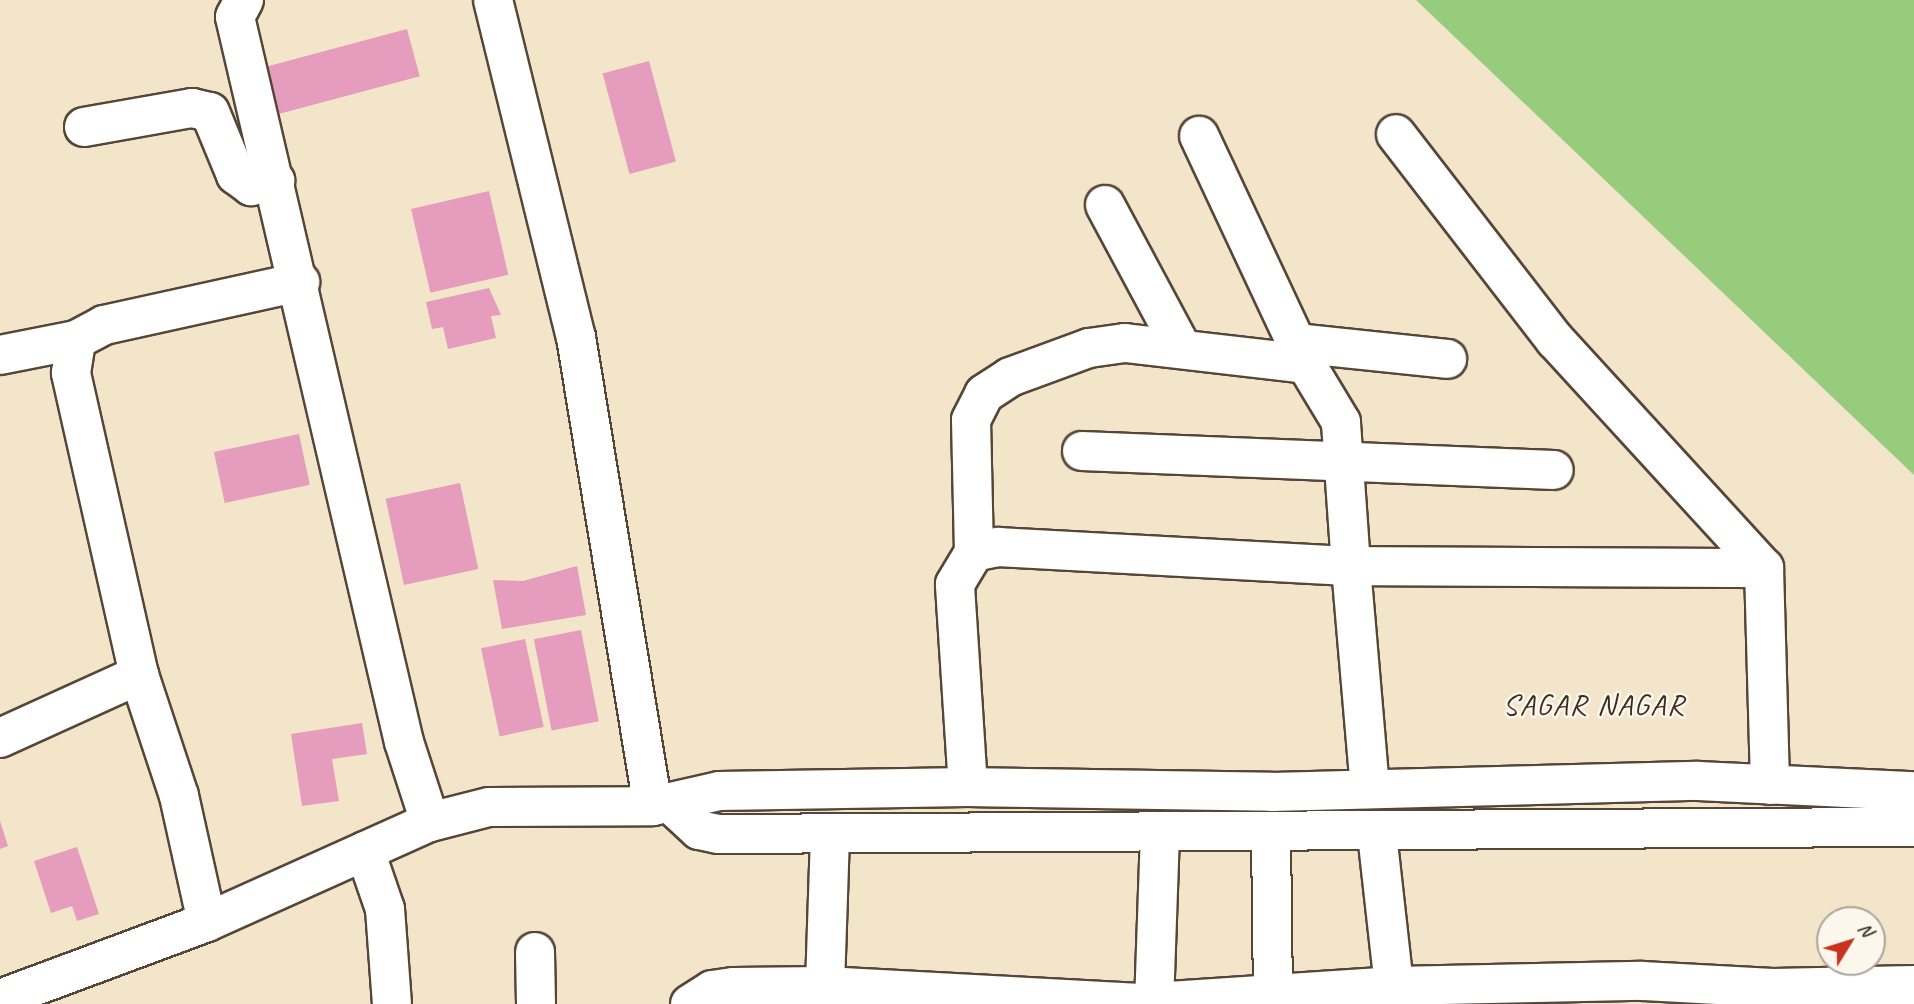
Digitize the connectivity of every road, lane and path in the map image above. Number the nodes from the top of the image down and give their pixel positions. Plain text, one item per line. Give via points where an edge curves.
1 (244, 0) edge
2 (493, 0) edge
3 (84, 127) dead end
4 (1396, 134) dead end
5 (1199, 136) dead end
6 (275, 181) junction
7 (1105, 205) dead end
8 (300, 282) junction
9 (76, 340) junction
10 (1181, 347) junction
11 (1301, 354) junction
12 (0, 355) edge
13 (1447, 359) dead end
14 (1083, 451) dead end
15 (1343, 465) junction
16 (1554, 470) dead end
17 (974, 552) junction
18 (1351, 566) junction
19 (1764, 568) junction
20 (139, 675) junction
21 (0, 738) edge
22 (1770, 785) junction
23 (968, 787) junction
24 (1370, 789) junction
25 (1914, 791) edge
26 (662, 805) junction
27 (430, 822) junction
28 (1914, 827) edge
29 (830, 833) junction
30 (1160, 833) junction
31 (1271, 834) junction
32 (1377, 834) junction
33 (365, 851) junction
34 (207, 922) junction
35 (535, 952) dead end
36 (1914, 985) edge
37 (52, 994) edge
38 (825, 995) edge
39 (1395, 995) edge
40 (1773, 996) edge
41 (0, 999) edge
42 (1273, 999) edge
43 (1154, 1003) edge
44 (391, 1004) edge
45 (536, 1004) edge
46 (690, 1004) edge

1 - 6 street via 235,17
2 - 26 street via 576,337
3 - 6 street via 192,107 209,112 236,174 251,186
4 - 19 street via 1555,340
5 - 11 street
6 - 8 street
7 - 10 street
8 - 9 street via 104,325
8 - 27 street via 404,742
9 - 12 street
9 - 20 street via 71,373
10 - 11 street
10 - 17 street via 1089,348 984,394 971,421
11 - 13 street
11 - 15 street via 1340,422
14 - 15 street
15 - 16 street
15 - 18 street
17 - 18 street via 998,547
17 - 23 street via 955,584
18 - 19 street
18 - 24 street
19 - 22 street
20 - 21 street
20 - 34 street via 178,796
22 - 24 street via 1514,782
22 - 25 street
23 - 24 street
23 - 26 street via 719,791
26 - 27 street via 489,807
26 - 29 street via 699,830 718,834
27 - 33 street
28 - 32 street
29 - 30 street
29 - 38 street
30 - 31 street
30 - 43 street
31 - 32 street
31 - 42 street
32 - 39 street
33 - 34 street
33 - 44 street via 386,909
34 - 37 street
35 - 45 street
36 - 40 street
37 - 41 street
38 - 43 street
38 - 46 street via 733,987
39 - 40 street via 1643,981
39 - 42 street
42 - 43 street

